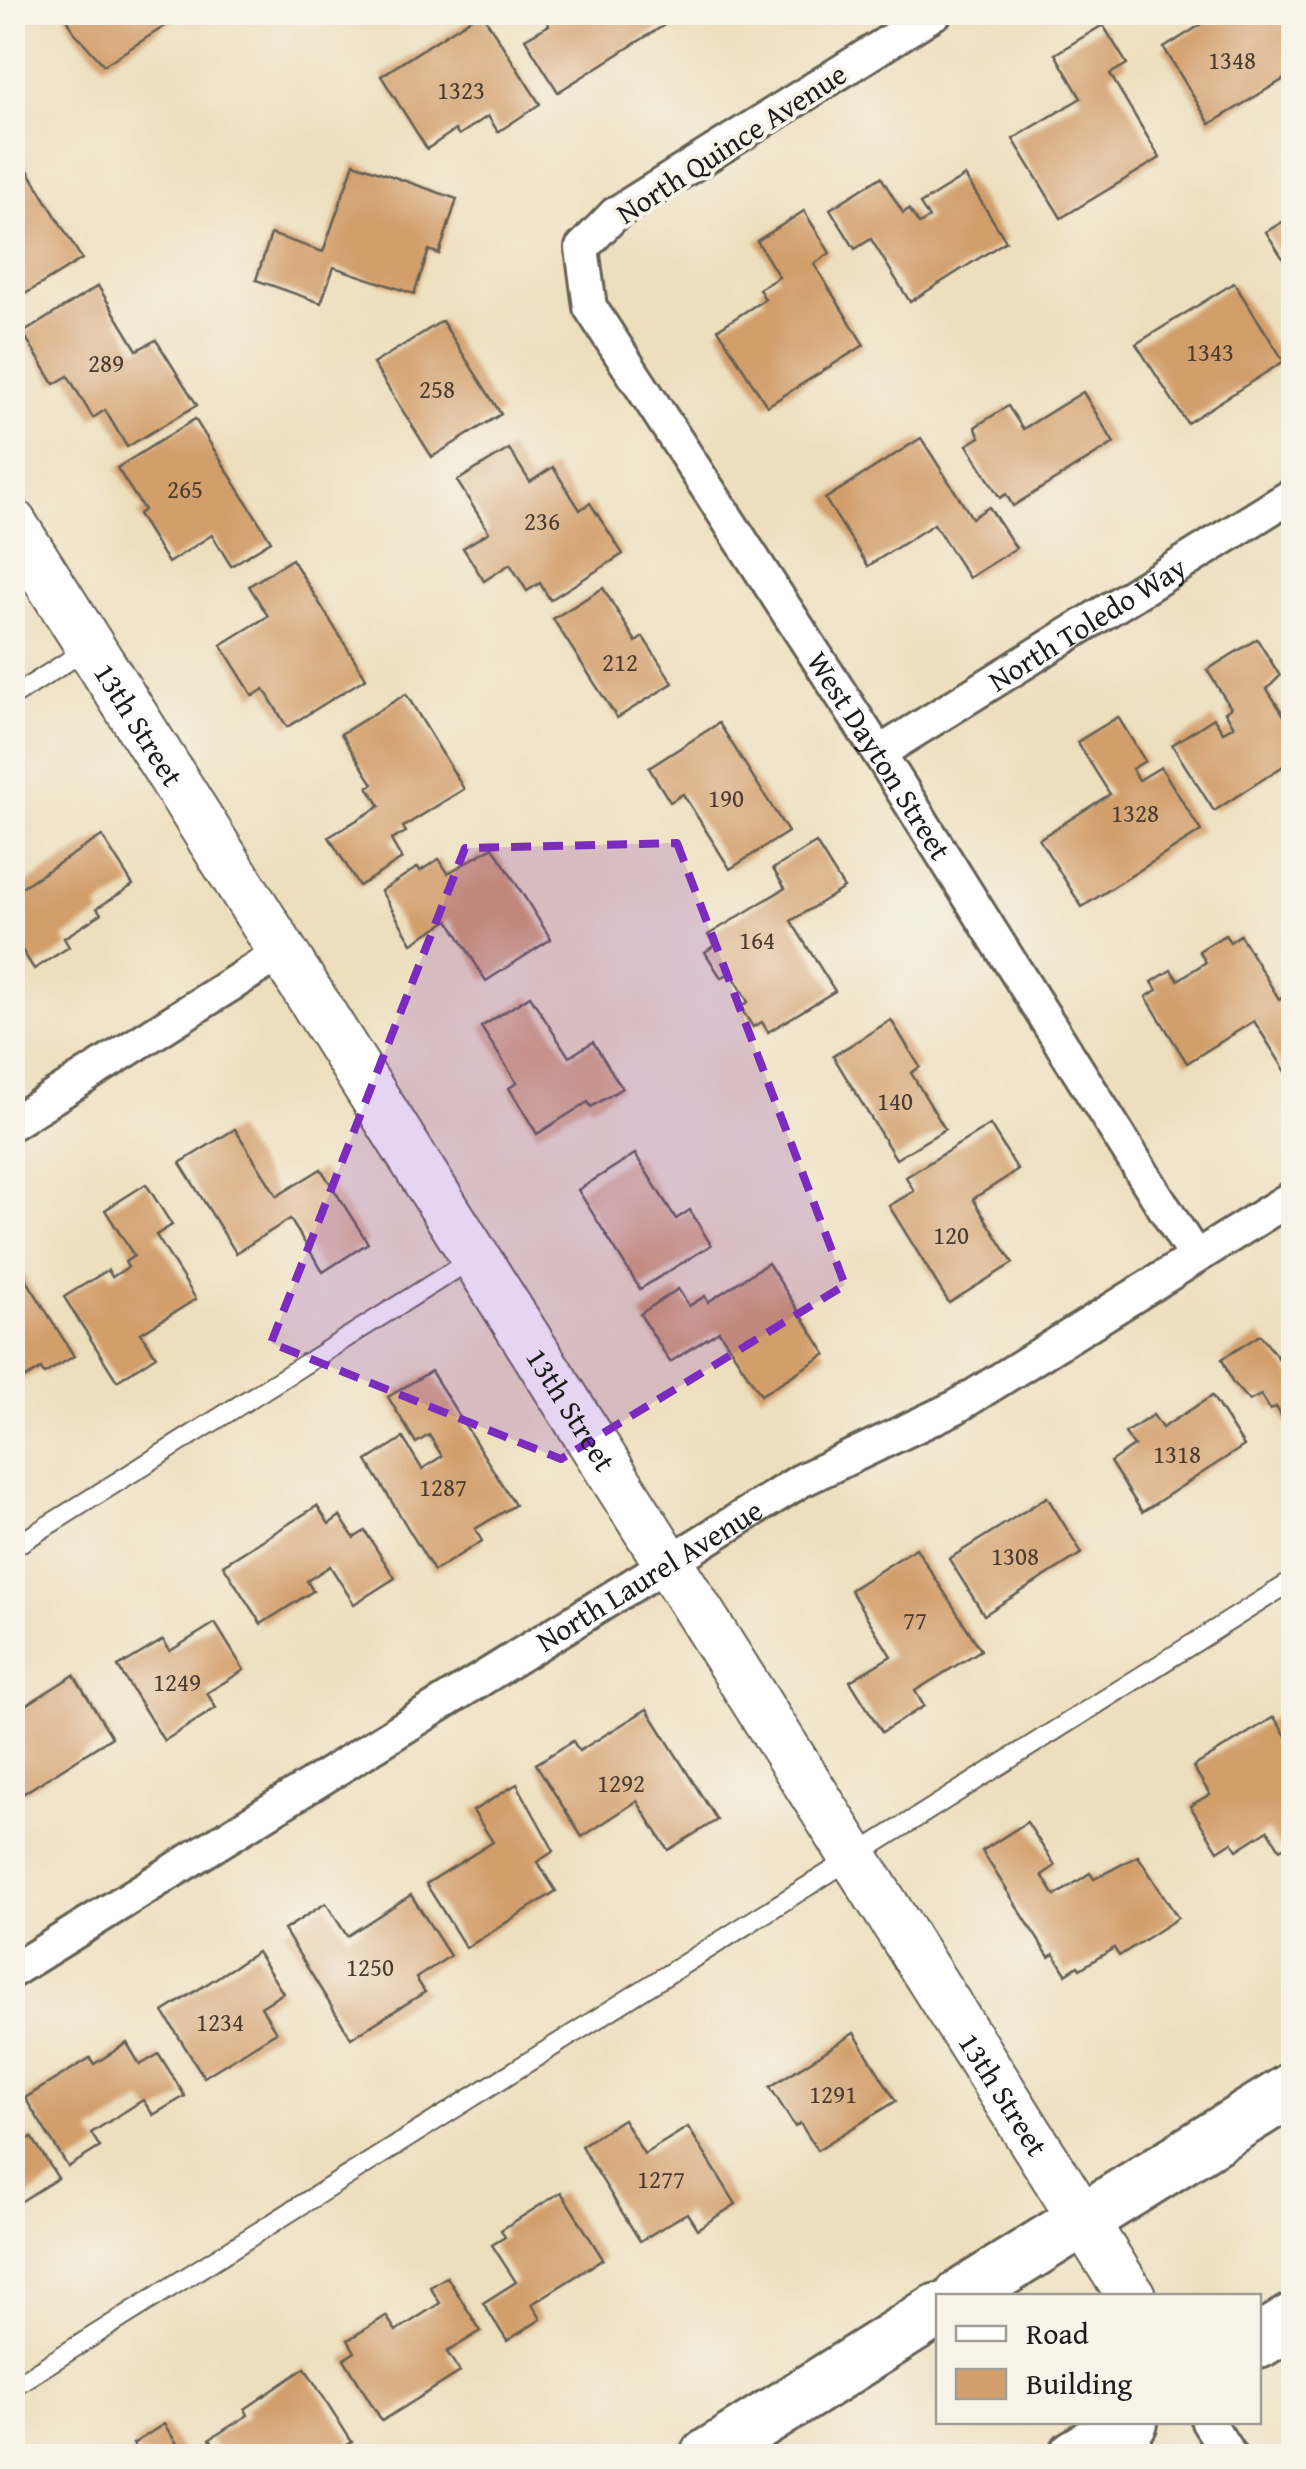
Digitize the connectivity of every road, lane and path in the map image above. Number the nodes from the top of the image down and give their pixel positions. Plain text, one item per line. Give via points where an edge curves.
1 (936, 12) edge
2 (582, 248) joint
3 (1294, 494) edge
4 (12, 522) edge
5 (92, 646) junction
6 (12, 697) edge
7 (878, 753) junction
8 (284, 952) junction
9 (12, 1123) edge
10 (1294, 1196) edge
11 (477, 1256) junction
12 (1195, 1257) junction
13 (12, 1548) edge
14 (669, 1565) junction
15 (1294, 1580) edge
16 (853, 1856) junction
17 (12, 1970) edge
18 (1294, 2088) edge
19 (1083, 2220) junction
20 (963, 2294) edge
21 (1130, 2294) edge
22 (936, 2311) edge
23 (1294, 2320) edge
24 (1261, 2340) edge
25 (12, 2387) edge
26 (1128, 2424) edge
27 (1209, 2424) edge
28 (707, 2456) edge
29 (1075, 2456) edge
30 (1230, 2456) edge

1 - 2 street, North Quince Avenue via 616,213
2 - 7 street, West Dayton Street via 590,307
3 - 7 street, North Toledo Way
4 - 5 street, 13th Street
5 - 6 lane
5 - 8 street, 13th Street
7 - 12 street, West Dayton Street
8 - 9 street
8 - 11 street, 13th Street
10 - 12 street, North Laurel Avenue
11 - 13 lane
11 - 14 street, 13th Street
12 - 14 street, North Laurel Avenue via 956,1408 800,1481
14 - 16 street, 13th Street
14 - 17 street, North Laurel Avenue
15 - 16 lane
16 - 19 street, 13th Street
16 - 25 lane
18 - 19 main road
19 - 20 main road
19 - 21 street, 13th Street
22 - 28 main road
23 - 24 main road
26 - 29 main road
27 - 30 street

